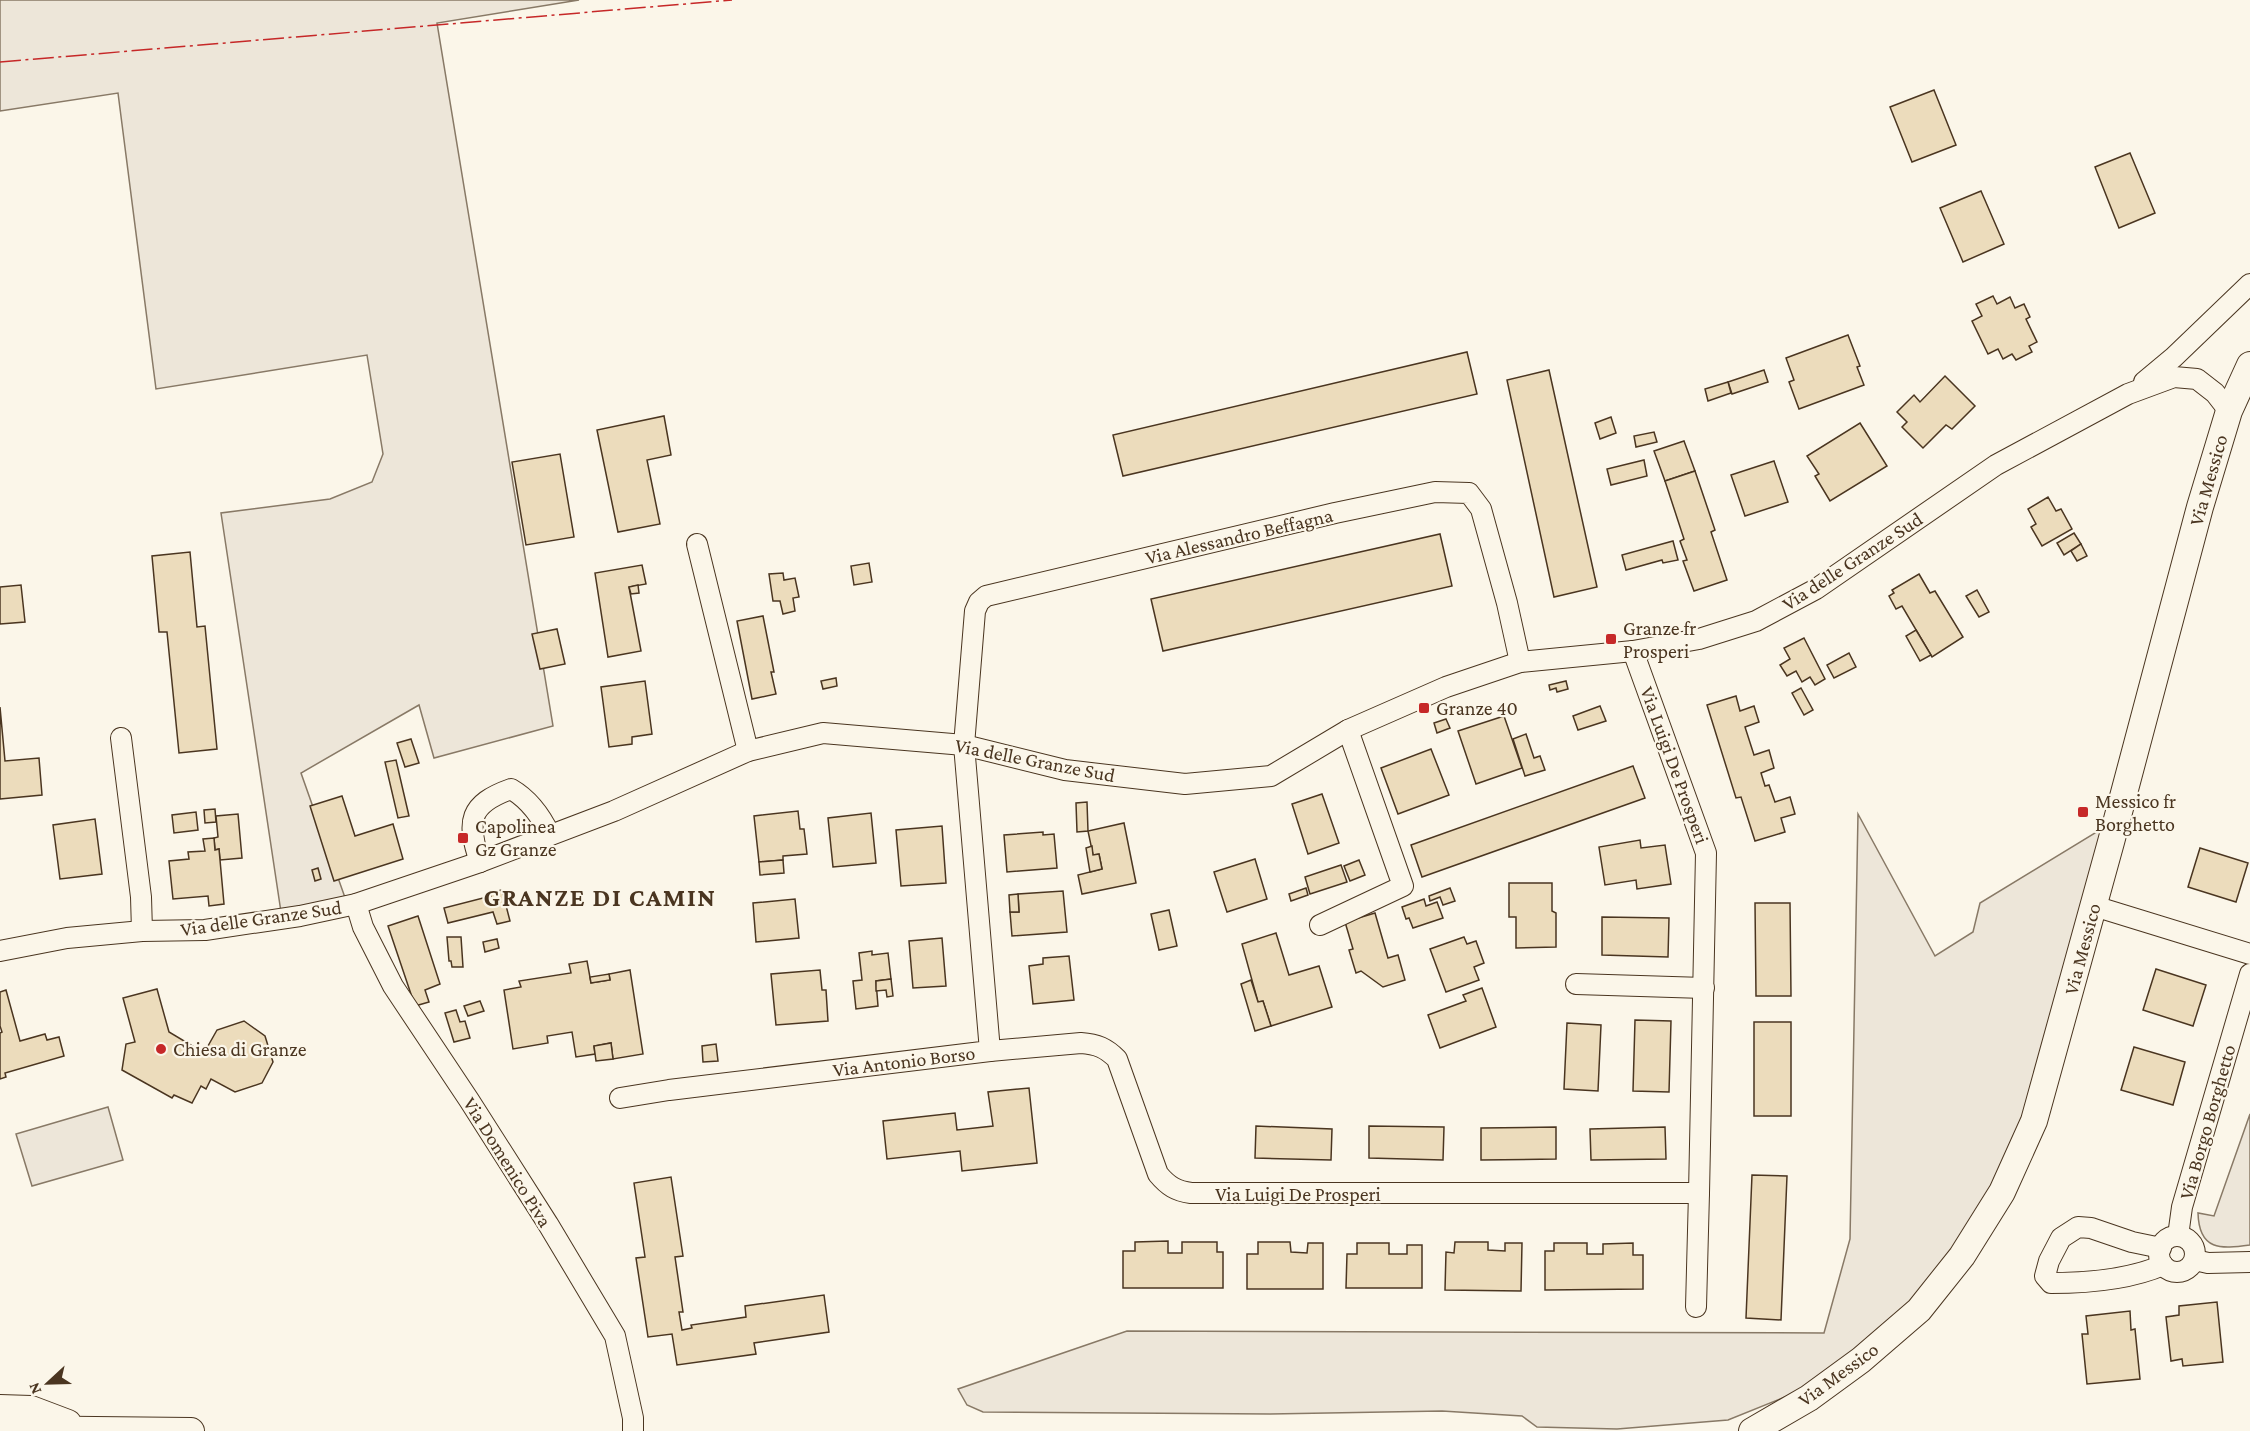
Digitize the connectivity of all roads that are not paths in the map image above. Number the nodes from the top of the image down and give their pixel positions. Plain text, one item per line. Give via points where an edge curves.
1 (2250, 284) edge
2 (2250, 365) edge
3 (2128, 394) junction
4 (2229, 411) junction
5 (697, 544) dead end
6 (1634, 651) junction
7 (1520, 662) junction
8 (1348, 730) junction
9 (121, 738) dead end
10 (964, 745) junction
11 (748, 751) junction
12 (550, 835) junction
13 (480, 862) junction
14 (356, 904) junction
15 (2094, 906) junction
16 (1320, 925) dead end
17 (142, 931) junction
18 (0, 951) edge
19 (2250, 954) edge
20 (2250, 974) edge
21 (1576, 984) dead end
22 (1704, 988) junction
23 (990, 1051) junction
24 (620, 1098) dead end
25 (1700, 1193) junction
26 (2178, 1236) junction
27 (2162, 1257) junction
28 (2194, 1260) junction
29 (2250, 1262) edge
30 (1696, 1307) dead end
31 (0, 1408) edge
32 (0, 1429) edge
33 (85, 1429) junction
34 (191, 1431) edge
35 (633, 1431) edge
36 (1752, 1431) edge

1 - 3 street, Via delle Granze Sud via 2174,357
2 - 4 street, Via Messico
3 - 4 street, Via delle Granze Sud via 2174,377 2197,379
3 - 6 street, Via delle Granze Sud via 1996,465 1816,589 1756,621 1699,639
4 - 15 street, Via Messico
5 - 11 street
6 - 7 street, Via delle Granze Sud
6 - 22 street, Via Luigi De Prosperi via 1706,853
7 - 8 street, Via delle Granze Sud via 1446,687
7 - 10 street, Via Alessandro Beffagna via 1481,509 1469,493 1435,492 986,596 975,611
8 - 10 street, Via delle Granze Sud via 1271,776 1185,784 1065,770
8 - 16 street via 1403,886
9 - 17 street
10 - 11 street, Via delle Granze Sud via 823,733
10 - 23 street, Via Antonio Borso
11 - 12 street, Via delle Granze Sud
12 - 13 street, Via delle Granze Sud
12 - 13 street via 522,795 511,789 492,796 477,808 473,825
13 - 14 street, Via delle Granze Sud
14 - 17 street, Via delle Granze Sud via 205,930
14 - 35 street, Via Domenico Piva via 363,927 393,986 548,1224 615,1336
15 - 19 street
15 - 36 street, Via Messico via 2034,1121 2002,1192 1962,1256 1918,1310 1861,1360 1809,1398
17 - 18 street, Via delle Granze Sud via 67,938
20 - 26 street, Via Borgo Borghetto via 2182,1207
21 - 22 street
22 - 25 street, Via Luigi De Prosperi
23 - 24 street, Via Antonio Borso
23 - 25 street, Via Luigi De Prosperi via 1081,1043 1107,1049 1118,1059 1158,1174 1178,1191
25 - 30 street, Via Luigi De Prosperi
26 - 27 street via 2168,1239
26 - 28 street via 2193,1245
27 - 27 street via 2132,1242 2078,1227 2061,1238 2045,1276 2051,1283 2066,1283 2145,1273
27 - 28 street via 2173,1272 2180,1273
28 - 29 street
31 - 33 street via 31,1409
32 - 33 street
33 - 34 street

